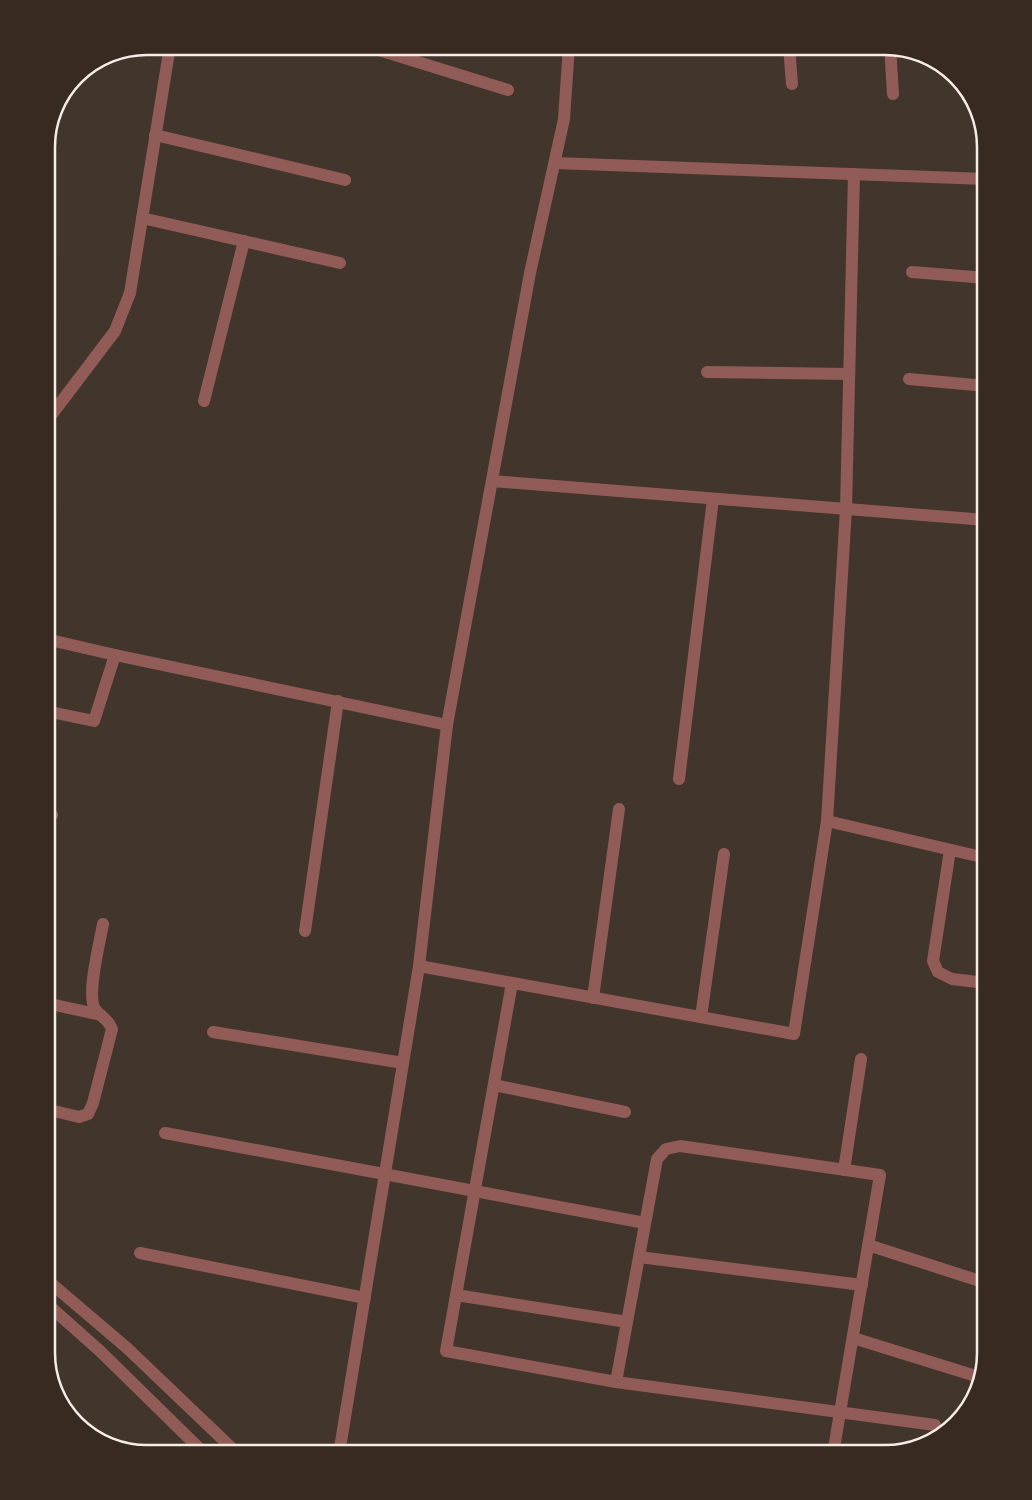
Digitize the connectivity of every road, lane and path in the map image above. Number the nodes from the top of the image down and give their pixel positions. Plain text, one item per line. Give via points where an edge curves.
1 (168, 55) edge
2 (395, 55) edge
3 (568, 55) edge
4 (790, 55) edge
5 (891, 55) edge
6 (792, 84) dead end
7 (508, 90) dead end
8 (893, 94) dead end
9 (155, 135) junction
10 (554, 162) junction
11 (854, 174) junction
12 (977, 179) edge
13 (345, 180) dead end
14 (142, 218) junction
15 (244, 241) junction
16 (340, 263) dead end
17 (912, 272) dead end
18 (977, 277) edge
19 (707, 372) dead end
20 (849, 374) junction
21 (909, 379) dead end
22 (977, 385) edge
23 (204, 401) dead end
24 (55, 410) edge
25 (492, 481) junction
26 (714, 499) junction
27 (846, 509) junction
28 (977, 519) edge
29 (55, 641) edge
30 (115, 655) junction
31 (338, 701) junction
32 (55, 713) edge
33 (447, 725) junction
34 (680, 779) dead end
35 (619, 809) dead end
36 (827, 821) junction
37 (950, 850) junction
38 (724, 854) dead end
39 (977, 856) edge
40 (103, 924) dead end
41 (305, 931) dead end
42 (418, 966) junction
43 (977, 982) edge
44 (512, 983) junction
45 (593, 998) junction
46 (55, 1006) edge
47 (101, 1015) junction
48 (701, 1017) junction
49 (213, 1032) dead end
50 (861, 1059) dead end
51 (403, 1063) junction
52 (494, 1085) junction
53 (55, 1111) edge
54 (625, 1112) dead end
55 (165, 1133) dead end
56 (844, 1170) junction
57 (384, 1175) junction
58 (474, 1192) junction
59 (644, 1223) junction
60 (868, 1245) junction
61 (140, 1253) dead end
62 (639, 1257) junction
63 (977, 1279) edge
64 (862, 1285) junction
65 (55, 1287) edge
66 (456, 1295) junction
67 (365, 1298) junction
68 (55, 1311) edge
69 (626, 1322) junction
70 (853, 1338) junction
71 (974, 1376) edge
72 (616, 1382) junction
73 (840, 1411) junction
74 (935, 1425) dead end
75 (196, 1445) edge
76 (229, 1445) edge
77 (340, 1445) edge
78 (834, 1445) edge

1 - 9 street
2 - 7 street
3 - 10 street via 564,119
4 - 6 street
5 - 8 street
9 - 13 street
9 - 14 street
10 - 11 street
10 - 25 street
11 - 12 street
11 - 20 street
14 - 15 street
14 - 24 street via 130,293 115,331
15 - 16 street
15 - 23 street
17 - 18 street
19 - 20 street
20 - 27 street
21 - 22 street
25 - 26 street
25 - 33 street
26 - 27 street
26 - 34 street
27 - 28 street
27 - 36 street
29 - 30 street
30 - 31 street
30 - 32 street via 94,721
31 - 33 street
31 - 41 street
33 - 42 street
35 - 45 street
36 - 37 street
36 - 48 street via 794,1034
37 - 39 street
37 - 43 street via 933,961 938,972 952,979
38 - 48 street
40 - 47 street via 91,996 94,1008
42 - 44 street
42 - 51 street
44 - 45 street
44 - 52 street
45 - 48 street
46 - 47 street
47 - 53 street via 112,1030 88,1114 79,1117
49 - 51 street
50 - 56 street
51 - 57 street
52 - 54 street
52 - 58 street
55 - 57 street
56 - 59 street via 680,1146 666,1149 657,1159
56 - 60 street via 880,1175
57 - 58 street
57 - 67 street
58 - 59 street
58 - 66 street
59 - 62 street
60 - 63 street
60 - 64 street
61 - 67 street
62 - 64 street
62 - 69 street
64 - 70 street
65 - 76 street via 128,1348
66 - 69 street
66 - 72 street via 446,1351
67 - 77 street
68 - 75 street
69 - 72 street
70 - 71 street
70 - 73 street
72 - 73 street
73 - 74 street
73 - 78 street

